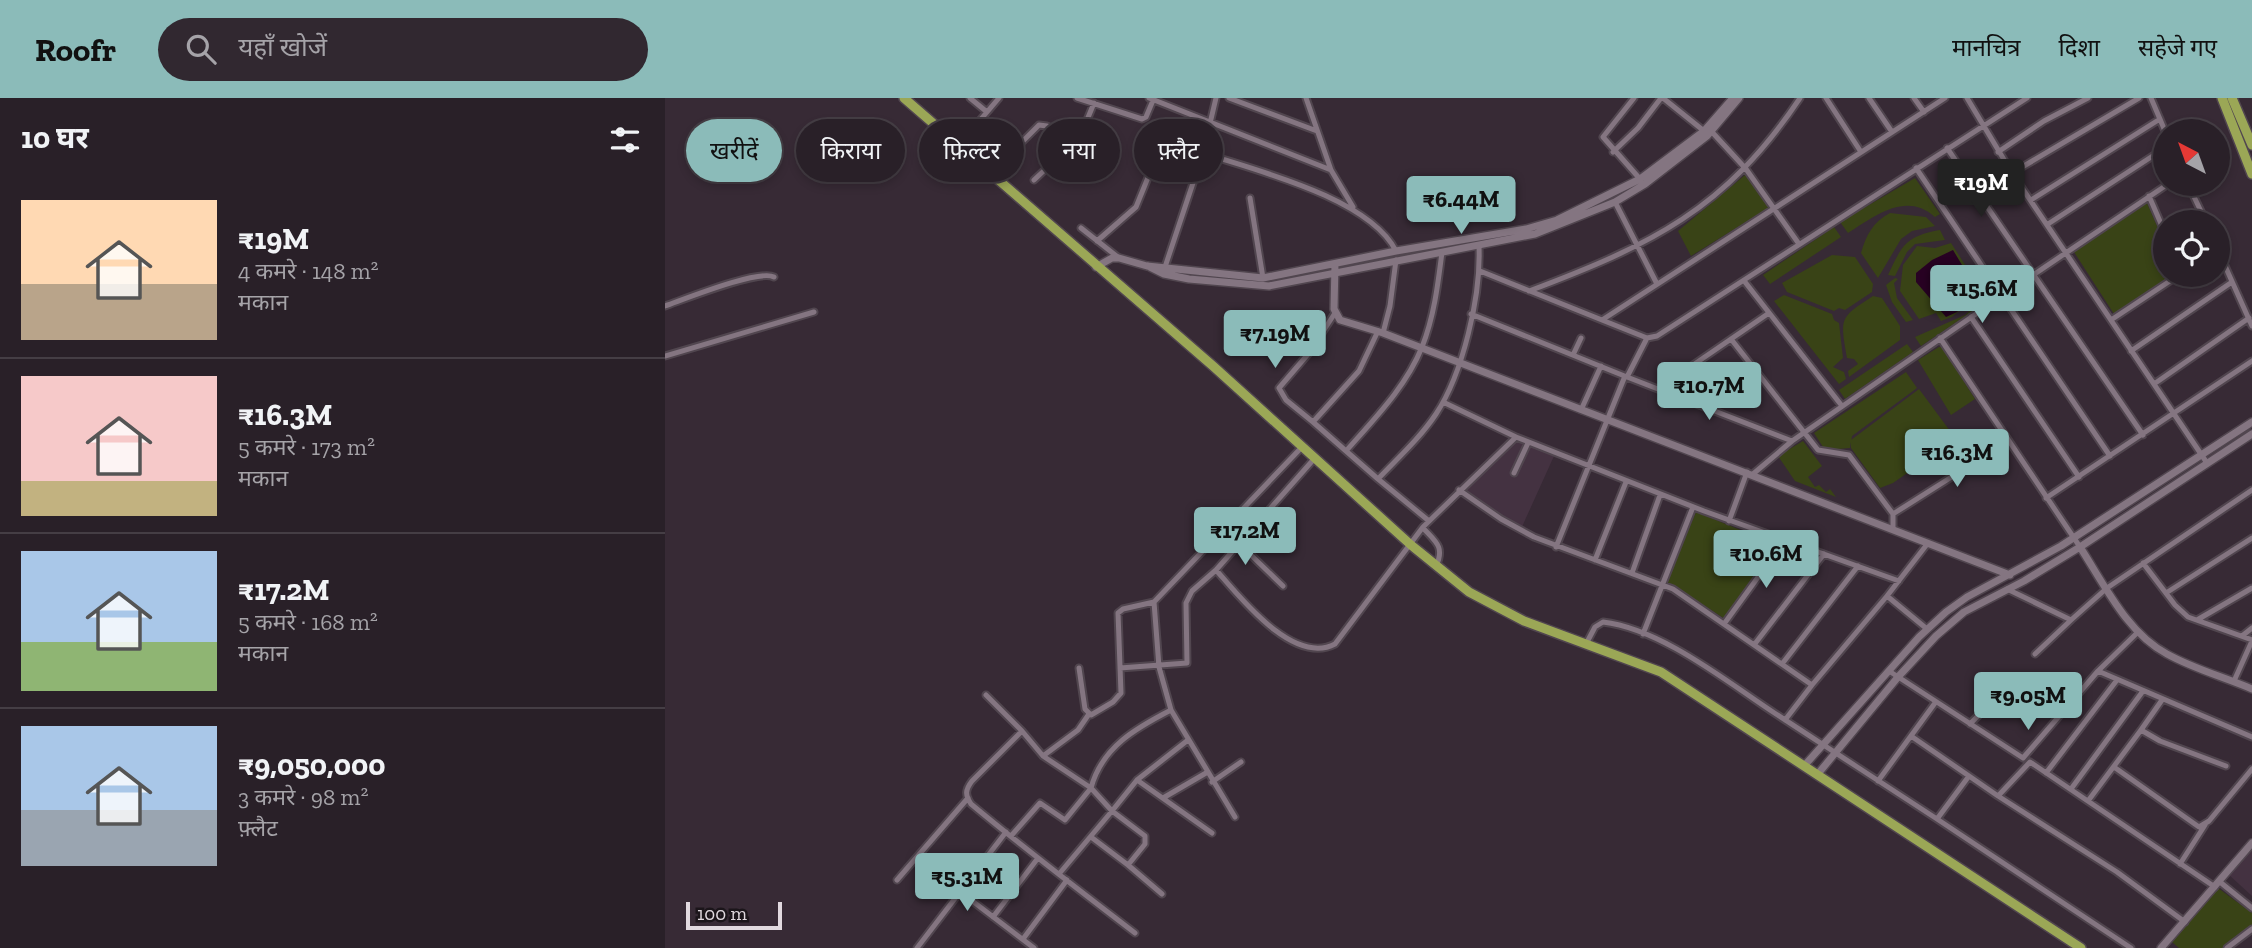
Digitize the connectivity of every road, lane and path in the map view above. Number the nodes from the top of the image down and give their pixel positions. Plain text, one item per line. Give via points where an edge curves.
1 (904, 98) edge
2 (970, 98) edge
3 (999, 98) edge
4 (1077, 98) edge
5 (1216, 98) edge
6 (1229, 98) edge
7 (1306, 98) edge
8 (1634, 98) edge
9 (1662, 98) edge
10 (1739, 98) edge
11 (1800, 98) edge
12 (1826, 98) edge
13 (1870, 98) edge
14 (1914, 98) edge
15 (1945, 98) edge
16 (1967, 98) edge
17 (2027, 98) edge
18 (2088, 98) edge
19 (2139, 98) edge
20 (2151, 98) edge
21 (2222, 98) edge
22 (2232, 98) edge
23 (1152, 99) edge
24 (1728, 100) edge
25 (1094, 103) junction
26 (987, 112) junction
27 (1924, 112) junction
28 (928, 119) edge
29 (981, 119) edge
30 (1087, 119) edge
31 (1199, 119) edge
32 (1212, 119) edge
33 (2160, 119) edge
34 (2153, 123) edge
35 (1982, 125) junction
36 (1038, 126) edge
37 (1223, 129) edge
38 (1318, 131) junction
39 (1708, 131) junction
40 (1892, 132) junction
41 (1024, 140) edge
42 (2252, 145) edge
43 (1947, 148) junction
44 (1613, 152) junction
45 (1861, 152) junction
46 (1998, 152) junction
47 (2153, 156) edge
48 (1223, 160) edge
49 (1916, 168) junction
50 (1746, 169) junction
51 (1331, 170) junction
52 (2012, 173) junction
53 (2252, 174) edge
54 (1038, 176) edge
55 (1640, 179) junction
56 (1034, 180) dead end
57 (999, 182) edge
58 (1146, 182) edge
59 (1194, 182) edge
60 (2153, 193) edge
61 (2149, 196) junction
62 (1250, 198) dead end
63 (2031, 200) junction
64 (1615, 202) junction
65 (1353, 207) junction
66 (1774, 209) junction
67 (2155, 210) edge
68 (2048, 224) junction
69 (1081, 228) dead end
70 (1097, 241) junction
71 (1799, 244) junction
72 (1479, 247) junction
73 (1638, 247) junction
74 (1442, 253) junction
75 (2067, 253) junction
76 (1396, 255) junction
77 (1119, 258) junction
78 (1335, 264) junction
79 (1147, 266) junction
80 (1096, 267) junction
81 (1165, 267) junction
82 (1480, 271) junction
83 (1336, 273) junction
84 (2036, 275) junction
85 (774, 277) dead end
86 (1263, 278) junction
87 (2230, 278) edge
88 (1745, 282) junction
89 (2232, 282) junction
90 (1657, 284) junction
91 (2161, 287) edge
92 (1529, 291) junction
93 (2002, 296) junction
94 (665, 306) edge
95 (814, 312) dead end
96 (1335, 313) junction
97 (1769, 313) junction
98 (1471, 314) junction
99 (1971, 317) junction
100 (2249, 318) junction
101 (1602, 320) junction
102 (2111, 320) junction
103 (2252, 326) edge
104 (1380, 332) junction
105 (1581, 338) dead end
106 (1647, 338) junction
107 (1940, 338) junction
108 (1731, 339) junction
109 (1422, 348) junction
110 (2131, 351) junction
111 (1573, 355) junction
112 (665, 356) edge
113 (2252, 361) edge
114 (1459, 362) junction
115 (1601, 366) junction
116 (1626, 376) junction
117 (2154, 384) junction
118 (1658, 389) junction
119 (1443, 402) junction
120 (1842, 406) junction
121 (1581, 410) junction
122 (2174, 414) junction
123 (1606, 420) junction
124 (1313, 422) junction
125 (2252, 422) edge
126 (1804, 433) junction
127 (2252, 434) edge
128 (2143, 435) junction
129 (1516, 437) junction
130 (1792, 441) junction
131 (2007, 442) junction
132 (1528, 443) junction
133 (1301, 448) junction
134 (1346, 451) junction
135 (2201, 454) junction
136 (2111, 456) junction
137 (1314, 459) junction
138 (2207, 463) junction
139 (1588, 467) junction
140 (1514, 473) dead end
141 (1750, 473) junction
142 (2079, 477) junction
143 (1378, 479) junction
144 (1626, 482) junction
145 (2252, 490) edge
146 (1459, 491) junction
147 (1660, 495) junction
148 (2046, 498) junction
149 (1693, 507) junction
150 (1893, 514) junction
151 (1728, 520) junction
152 (1429, 521) junction
153 (1423, 528) junction
154 (1893, 528) junction
155 (1224, 529) junction
156 (2073, 537) junction
157 (2252, 538) edge
158 (1785, 540) junction
159 (1928, 543) junction
160 (1241, 544) junction
161 (1411, 545) junction
162 (1556, 547) junction
163 (2080, 547) junction
164 (1824, 554) junction
165 (1595, 560) junction
166 (2143, 563) junction
167 (1436, 566) junction
168 (1858, 566) junction
169 (1216, 570) junction
170 (1632, 573) junction
171 (2010, 575) junction
172 (1899, 581) junction
173 (2024, 581) junction
174 (1661, 584) junction
175 (1283, 586) dead end
176 (2107, 588) junction
177 (2252, 588) edge
178 (2007, 589) junction
179 (2166, 593) junction
180 (1887, 596) junction
181 (1154, 602) junction
182 (2071, 620) junction
183 (2197, 620) junction
184 (1724, 624) junction
185 (2252, 628) edge
186 (1927, 629) junction
187 (2138, 632) junction
188 (1643, 634) junction
189 (2242, 636) junction
190 (2252, 640) edge
191 (1586, 644) junction
192 (1754, 645) junction
193 (2035, 654) dead end
194 (1782, 664) junction
195 (1159, 667) junction
196 (1079, 668) dead end
197 (1120, 668) junction
198 (1889, 671) junction
199 (2098, 671) junction
200 (1898, 677) junction
201 (2117, 680) junction
202 (2234, 681) junction
203 (2010, 683) dead end
204 (1812, 685) junction
205 (2252, 689) edge
206 (2143, 691) junction
207 (986, 695) dead end
208 (2162, 700) junction
209 (1935, 703) junction
210 (1171, 710) junction
211 (1089, 714) junction
212 (1785, 720) junction
213 (1971, 724) junction
214 (2141, 730) junction
215 (1022, 731) junction
216 (1911, 736) junction
217 (2252, 737) edge
218 (1188, 740) junction
219 (1824, 746) junction
220 (1834, 752) junction
221 (1043, 756) junction
222 (2026, 760) junction
223 (1241, 762) dead end
224 (1804, 766) junction
225 (2114, 766) junction
226 (2225, 766) dead end
227 (2252, 769) edge
228 (1206, 773) junction
229 (2046, 773) junction
230 (1817, 775) junction
231 (1969, 776) junction
232 (1137, 780) junction
233 (1878, 781) junction
234 (1212, 782) junction
235 (1091, 788) junction
236 (2071, 789) junction
237 (1998, 796) junction
238 (968, 798) junction
239 (1163, 798) junction
240 (2088, 801) junction
241 (1112, 811) junction
242 (1234, 817) dead end
243 (1937, 819) junction
244 (2205, 825) junction
245 (1212, 833) dead end
246 (1008, 834) junction
247 (1091, 837) junction
248 (2252, 843) edge
249 (916, 858) junction
250 (1038, 858) junction
251 (2180, 864) junction
252 (1128, 865) junction
253 (1059, 874) junction
254 (897, 880) dead end
255 (1067, 880) junction
256 (2217, 885) junction
257 (961, 892) junction
258 (1163, 894) dead end
259 (2252, 908) edge
260 (993, 917) junction
261 (2185, 922) junction
262 (2252, 929) edge
263 (1135, 933) dead end
264 (1023, 940) junction
265 (2166, 947) edge
266 (917, 948) edge
267 (1034, 948) edge
268 (2081, 948) edge
269 (2131, 948) edge
270 (2227, 948) edge

1 - 28 main road
2 - 26 street
3 - 26 street
4 - 25 street
5 - 32 street
6 - 38 street
7 - 38 street
8 - 44 street via 1605,132 1604,141
9 - 39 street
9 - 44 street
10 - 39 street
11 - 50 street
12 - 45 street
13 - 40 street
14 - 27 street
15 - 27 street
16 - 35 street
17 - 35 street
18 - 46 street
19 - 52 street
20 - 33 street
21 - 53 main road
22 - 42 main road
23 - 25 street via 1142,119
23 - 31 street
24 - 39 street
25 - 30 street
26 - 29 street
27 - 40 street
34 - 63 street
35 - 43 street
35 - 46 street
36 - 41 street
37 - 51 street
38 - 51 street
39 - 50 street
39 - 55 street
39 - 64 street via 1669,167
40 - 45 street
43 - 49 street
43 - 84 street
44 - 55 street
45 - 66 street
46 - 52 street
47 - 68 street
48 - 65 street
49 - 71 street
49 - 93 street
50 - 66 street
50 - 73 street via 1692,213
51 - 65 street
52 - 63 street
54 - 56 street
55 - 76 street via 1567,216 1526,229
57 - 80 main road
58 - 70 street via 1136,208
59 - 81 street
60 - 61 street
61 - 67 street
61 - 75 street
62 - 86 street
63 - 68 street
64 - 72 street via 1553,228
64 - 73 street
65 - 76 street via 1378,226
66 - 71 street
66 - 90 street
68 - 75 street
69 - 70 street
70 - 77 street
71 - 88 street
72 - 74 street
72 - 82 street
73 - 90 street
73 - 92 street
74 - 76 street
74 - 109 street
75 - 84 street
75 - 102 street
76 - 78 street
76 - 83 street
76 - 104 street via 1390,306
77 - 79 street
77 - 80 street
78 - 83 street
78 - 86 street
79 - 81 street
79 - 83 street via 1189,279 1248,286
80 - 133 main road
81 - 86 street
82 - 92 street
82 - 98 street
83 - 96 street
84 - 93 street
84 - 128 street
85 - 94 street via 748,279
87 - 89 street
88 - 97 street
88 - 106 street
89 - 100 street
89 - 110 street
90 - 101 street
91 - 102 street
92 - 101 street
93 - 99 street
93 - 136 street
95 - 112 street
96 - 104 street via 1345,322
96 - 124 street via 1279,388 1286,400
97 - 108 street
97 - 120 street
98 - 111 street
98 - 114 street
99 - 107 street
99 - 142 street
100 - 103 street
100 - 117 street
101 - 106 street
102 - 110 street
104 - 109 street
104 - 124 street via 1359,370
105 - 111 street
106 - 116 street
107 - 120 street
107 - 131 street
108 - 118 street
108 - 126 street
109 - 114 street
109 - 134 street via 1390,399
110 - 117 street
111 - 115 street
113 - 122 street
114 - 119 street
114 - 121 street
115 - 116 street
115 - 121 street
116 - 118 street
116 - 123 street
117 - 122 street
118 - 130 street
119 - 129 street
119 - 143 street
120 - 126 street
121 - 123 street
122 - 128 street
122 - 135 street
123 - 139 street
123 - 141 street
124 - 134 street
125 - 135 street
126 - 130 street
126 - 150 street via 1822,452 1849,455
127 - 138 street
128 - 136 street
129 - 132 street
129 - 146 street
130 - 141 street
131 - 148 street
131 - 150 street
132 - 139 street
132 - 140 street
133 - 137 main road
133 - 155 street
134 - 143 street
135 - 138 street
135 - 156 street
136 - 142 street
137 - 160 street
137 - 161 main road
138 - 163 street
139 - 144 street
139 - 162 street
141 - 151 street
141 - 154 street
142 - 148 street
143 - 152 street
144 - 147 street
144 - 165 street
145 - 166 street
146 - 152 street
146 - 162 street via 1516,529
147 - 149 street
147 - 170 street
148 - 156 street
149 - 151 street
149 - 174 street
150 - 154 street
151 - 158 street
152 - 153 street
153 - 161 street
153 - 167 street via 1440,545
154 - 159 street
155 - 160 street
155 - 181 street
156 - 163 street
156 - 171 street
157 - 179 street
158 - 164 street
158 - 184 street
159 - 171 street
159 - 172 street
160 - 169 street
160 - 175 street
161 - 167 main road
161 - 169 street via 1348,630 1335,644 1322,649 1274,629
162 - 165 street
163 - 173 street
163 - 176 street
164 - 168 street
164 - 192 street
165 - 170 street
166 - 176 street
166 - 179 street
167 - 191 main road via 1492,607
168 - 172 street
168 - 194 street
169 - 195 street via 1192,591 1186,603 1189,660
170 - 174 street
171 - 173 street
171 - 186 street via 1967,597
172 - 180 street
173 - 178 street
174 - 184 street
174 - 188 street
176 - 182 street
176 - 187 street
177 - 183 street
178 - 182 street
178 - 200 street via 1964,612
179 - 183 street via 2182,612
180 - 186 street
180 - 204 street
181 - 195 street
181 - 197 street via 1118,613
182 - 193 street
183 - 189 street
184 - 192 street
185 - 189 street
186 - 198 street
187 - 199 street
187 - 202 street via 2167,654
188 - 191 street via 1603,622
188 - 212 street via 1687,656
189 - 190 street
190 - 202 street
191 - 224 main road via 1661,672
192 - 194 street
194 - 204 street
195 - 197 street
195 - 210 street
196 - 211 street
197 - 211 street via 1119,697
198 - 200 street
198 - 219 street
199 - 201 street
199 - 222 street
200 - 209 street
200 - 220 street
201 - 206 street
201 - 229 street
202 - 205 street
203 - 213 street
204 - 212 street
206 - 208 street
206 - 236 street
207 - 215 street
208 - 214 street
208 - 217 street
209 - 213 street
209 - 216 street
210 - 218 street
210 - 235 street via 1120,740 1095,774
211 - 221 street via 1078,730
212 - 219 street
213 - 222 street
214 - 225 street
214 - 226 street
215 - 221 street
215 - 238 street via 967,787
216 - 231 street
216 - 233 street
218 - 228 street
218 - 232 street
219 - 220 street
219 - 224 street
220 - 230 street
220 - 233 street
221 - 235 street
222 - 229 street
222 - 237 street
223 - 234 street
224 - 230 main road
225 - 240 street
225 - 244 street via 2191,824
227 - 244 street
228 - 234 street
228 - 239 street
229 - 236 street
230 - 268 main road
231 - 237 street
231 - 243 street
232 - 239 street
232 - 241 street
233 - 243 street
234 - 242 street
235 - 241 street
235 - 246 street via 1065,820 1041,803
236 - 240 street
237 - 261 street
238 - 246 street
238 - 249 street
239 - 245 street
240 - 251 street
241 - 247 street
241 - 252 street via 1147,839
243 - 269 street
244 - 251 street
246 - 250 street
246 - 257 street
247 - 252 street
247 - 253 street
248 - 256 street
249 - 254 street
249 - 257 street
250 - 253 street
250 - 260 street
251 - 256 street
252 - 258 street
253 - 255 street
255 - 263 street
255 - 264 street
256 - 259 street
256 - 261 street
257 - 260 street
257 - 266 street
260 - 264 street
261 - 265 street
262 - 270 street
264 - 267 street

